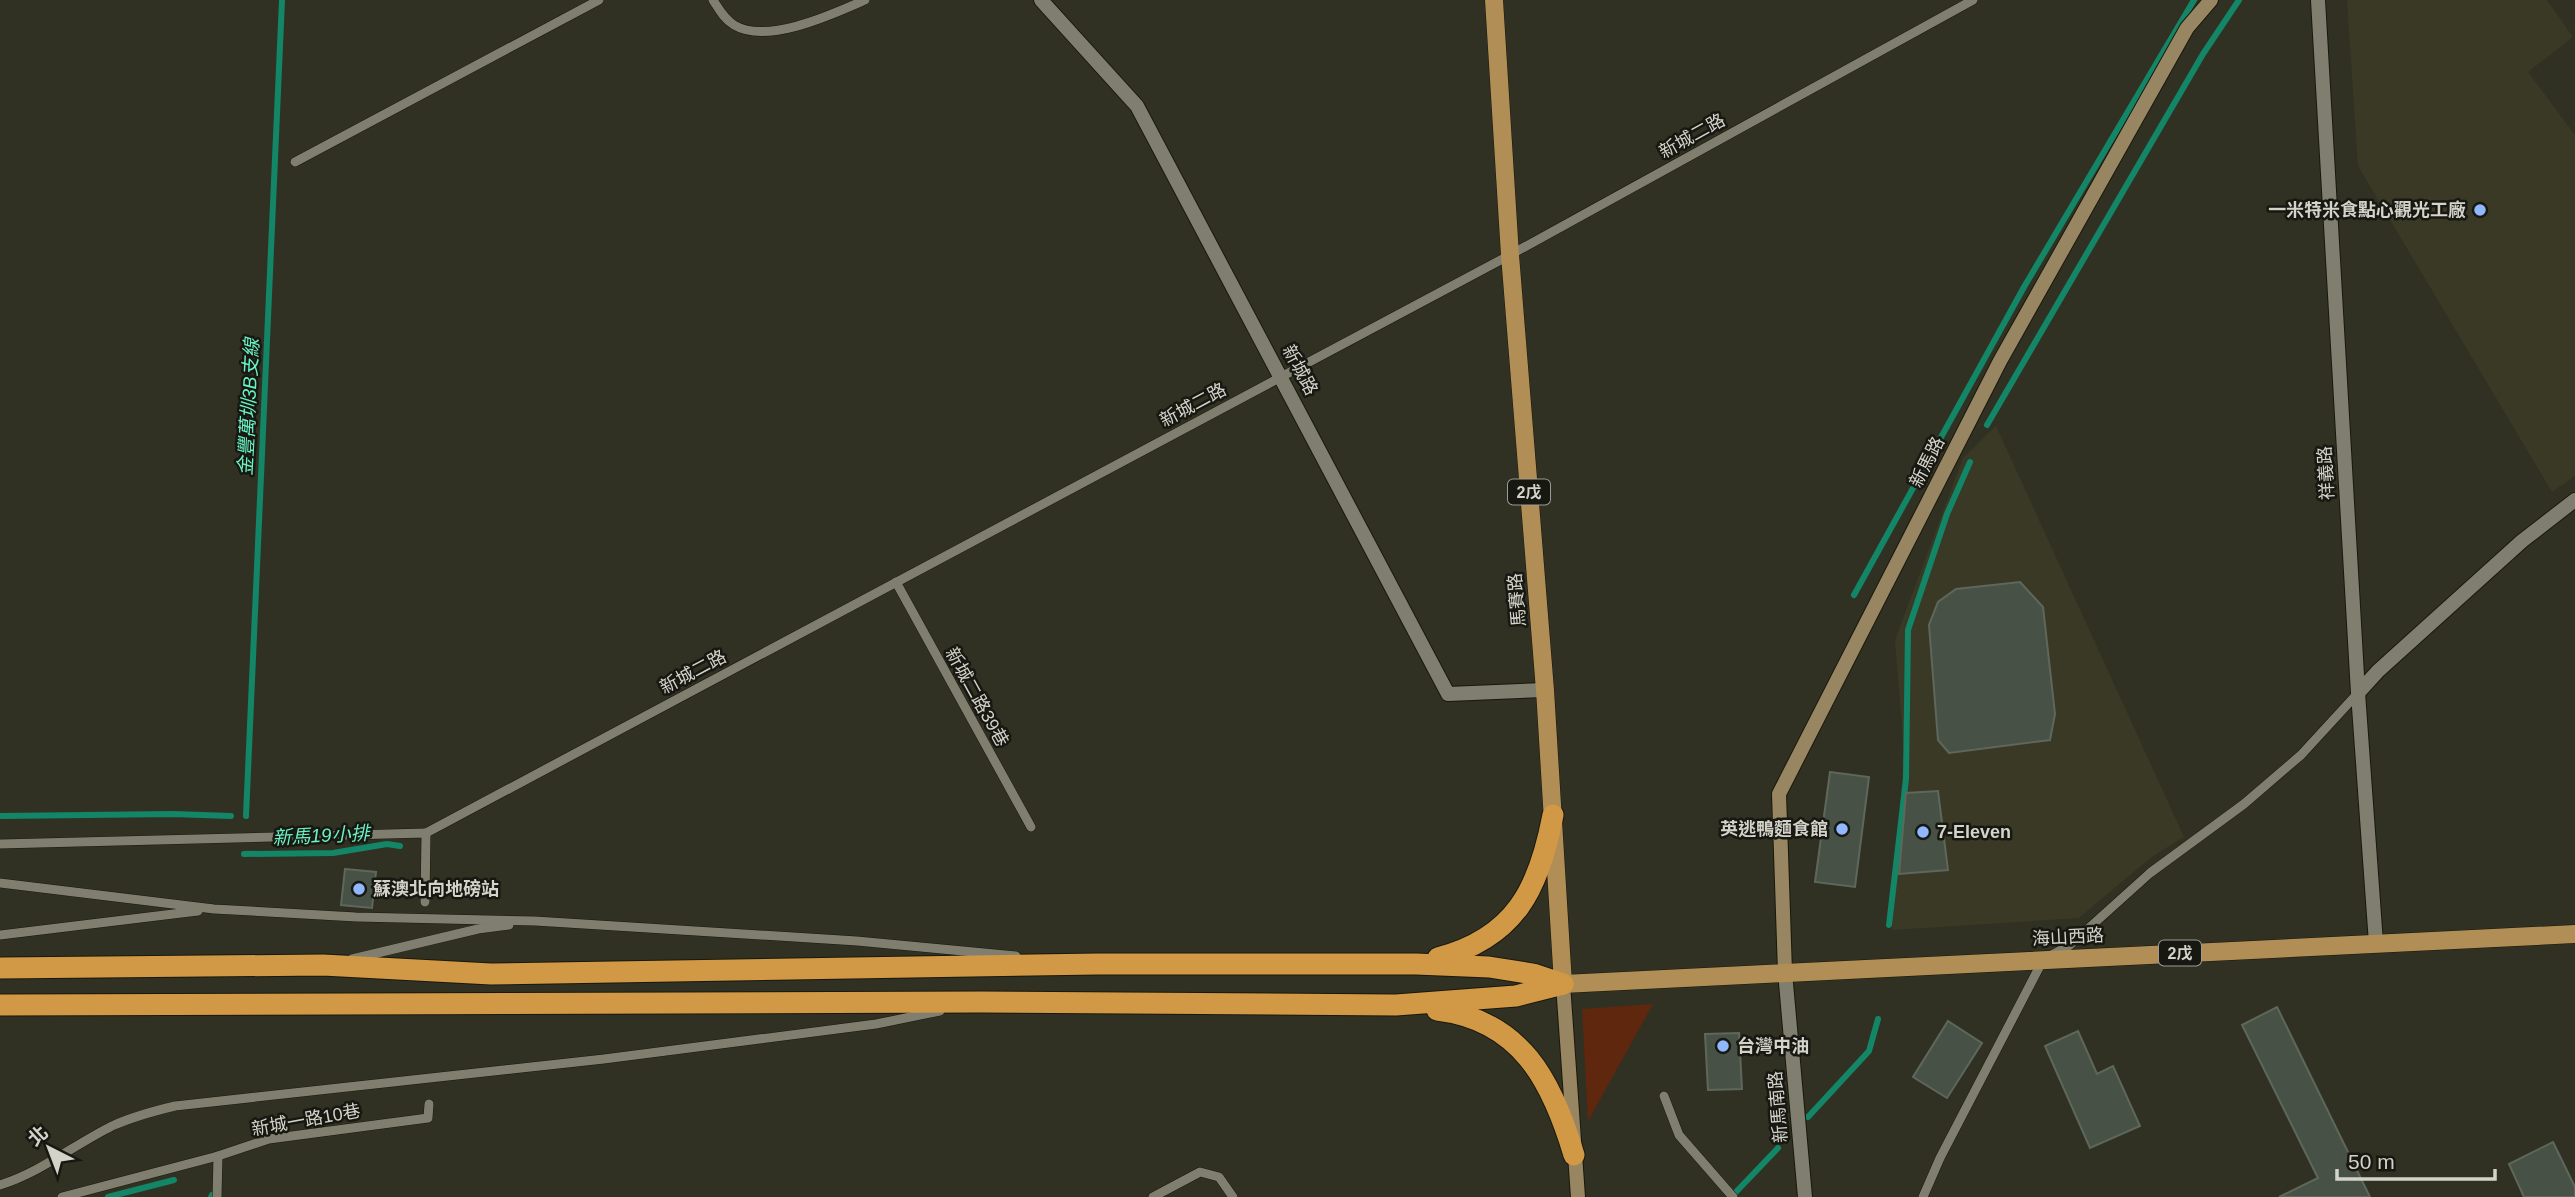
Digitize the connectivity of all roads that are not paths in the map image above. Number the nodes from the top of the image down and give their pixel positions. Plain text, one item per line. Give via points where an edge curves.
1 (599, 0) edge
2 (713, 0) edge
3 (865, 0) edge
4 (1041, 0) edge
5 (1494, 0) edge
6 (1973, 0) edge
7 (2211, 0) edge
8 (2318, 0) edge
9 (295, 162) dead end
10 (1510, 255) junction
11 (1281, 376) junction
12 (2575, 500) edge
13 (896, 582) junction
14 (1545, 690) junction
15 (2358, 693) junction
16 (1553, 815) junction
17 (1031, 827) dead end
18 (426, 833) junction
19 (0, 844) edge
20 (0, 883) edge
21 (425, 902) dead end
22 (214, 909) junction
23 (535, 921) junction
24 (2575, 934) edge
25 (0, 935) edge
26 (2376, 943) junction
27 (2043, 960) junction
28 (1098, 964) junction
29 (1416, 964) junction
30 (323, 965) junction
31 (0, 968) edge
32 (1785, 972) junction
33 (1563, 984) junction
34 (981, 1002) junction
35 (0, 1005) edge
36 (1396, 1005) junction
37 (1664, 1096) dead end
38 (429, 1104) dead end
39 (1574, 1155) junction
40 (218, 1156) junction
41 (0, 1185) edge
42 (62, 1197) edge
43 (217, 1197) edge
44 (1153, 1197) edge
45 (1233, 1197) edge
46 (1578, 1197) edge
47 (1733, 1197) edge
48 (1805, 1197) edge
49 (1923, 1197) edge

1 - 9 lane
2 - 3 lane via 733,24 744,30 769,31 814,22
4 - 11 street, 新城路 via 1137,106
5 - 10 main road, 馬賽路 / 2戊
6 - 10 lane, 新城二路
7 - 32 street, 新馬路 via 2188,28 2000,361 1779,794
8 - 15 street, 祥義路
10 - 11 lane, 新城二路
10 - 14 main road, 馬賽路 / 2戊
11 - 13 lane, 新城二路
11 - 14 street, 新城路 via 1448,694
12 - 15 street via 2522,541
13 - 17 lane, 新城二路39巷
13 - 18 lane, 新城二路
14 - 16 main road, 馬賽路 / 2戊
15 - 26 street, 祥義路
15 - 27 lane via 2301,755 2263,788 2150,873 2070,945
16 - 29 highway via 1535,882 1499,930 1461,952
16 - 33 main road, 馬賽路 / 2戊
18 - 19 lane
18 - 21 lane
20 - 22 lane
22 - 23 lane
22 - 25 lane
23 - 28 lane via 857,941
23 - 30 lane via 478,929
24 - 26 main road, 海山西路 / 2戊
26 - 27 main road, 海山西路 / 2戊
27 - 32 main road, 海山西路 / 2戊
27 - 49 lane
28 - 29 highway
28 - 30 highway via 504,974
29 - 33 highway via 1489,967
30 - 31 highway
32 - 33 main road, 海山西路 / 2戊
32 - 48 street, 新馬南路
33 - 36 highway via 1516,996
33 - 39 street, 馬賽路
34 - 35 highway
34 - 36 highway
34 - 41 lane via 876,1024 618,1058 175,1106 113,1126 22,1178
36 - 39 highway via 1480,1020 1516,1044 1548,1086 1562,1113
37 - 47 lane via 1679,1135
38 - 40 lane, 新城一路10巷 via 428,1118 269,1139
39 - 46 street, 馬賽路
40 - 42 lane
40 - 43 lane
44 - 45 lane via 1200,1172 1219,1177

